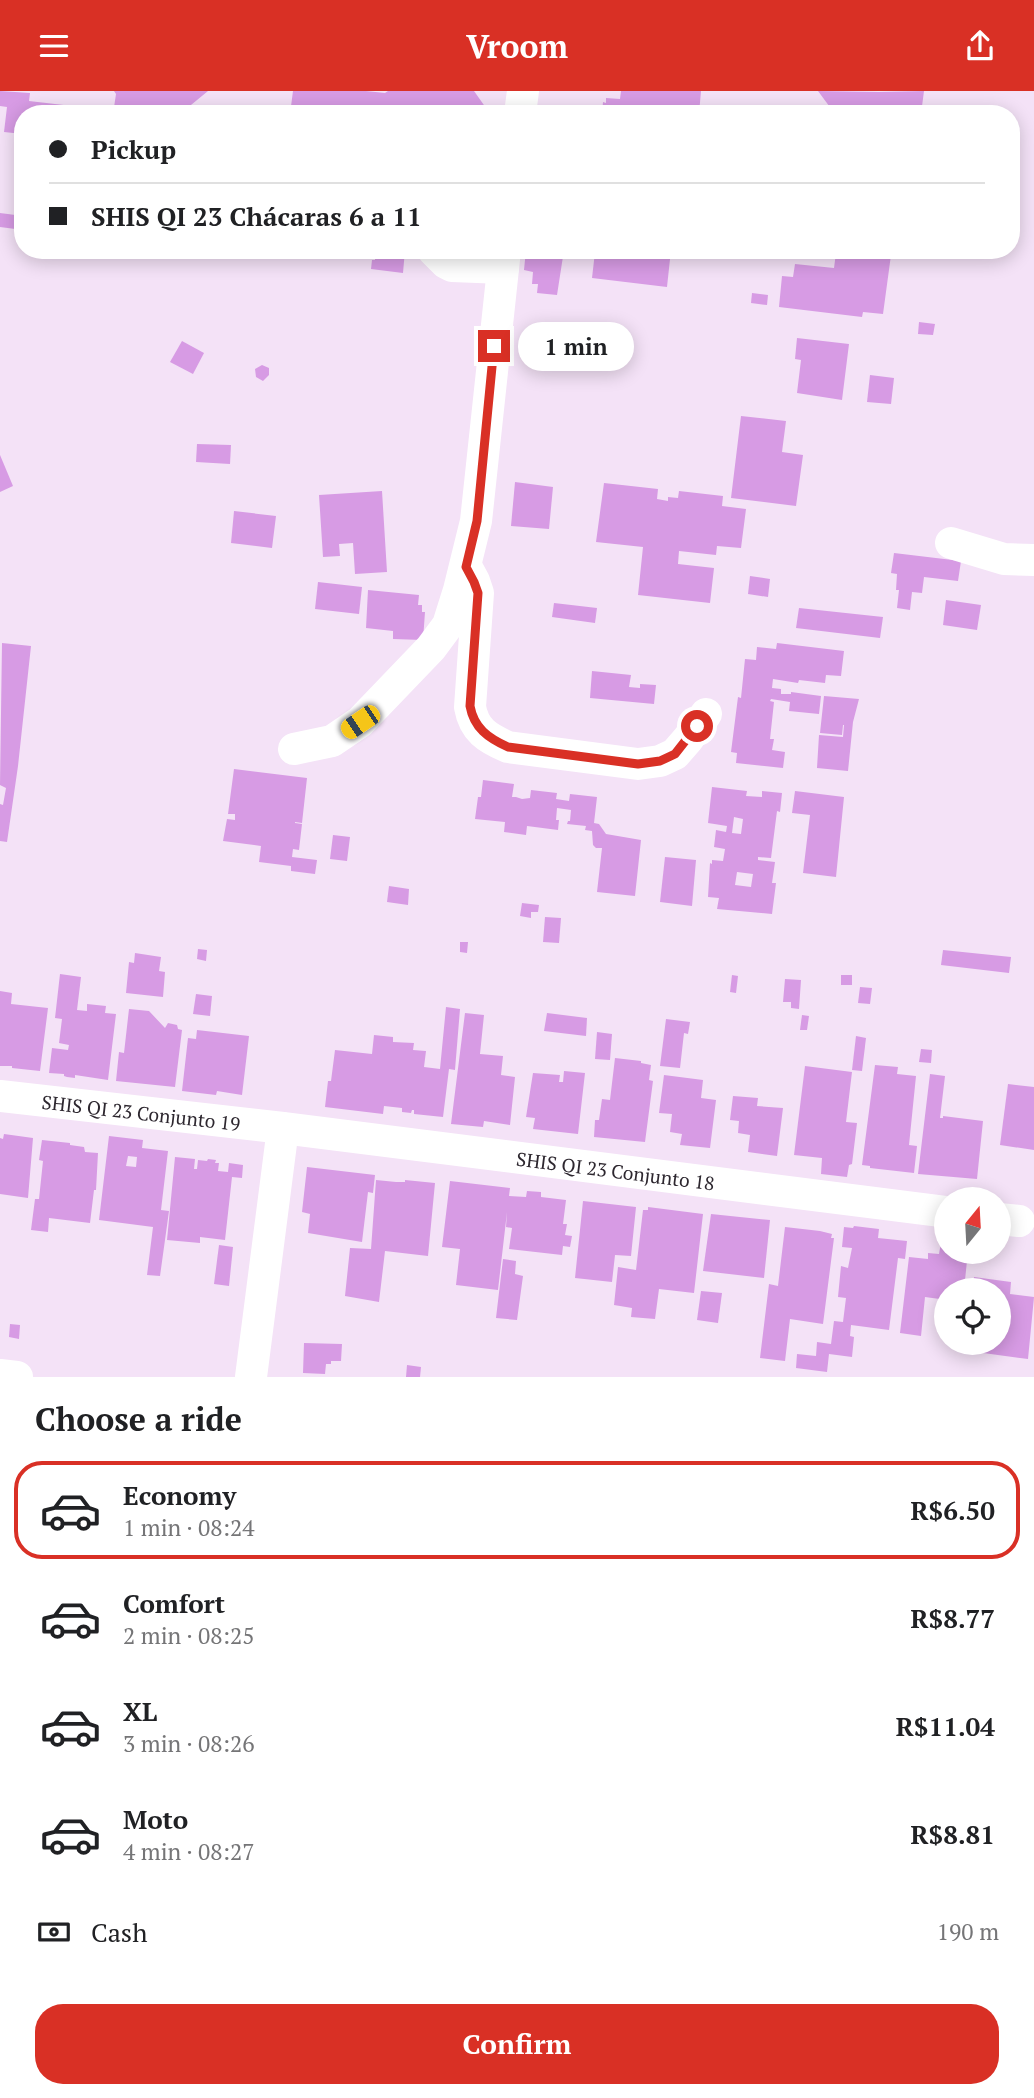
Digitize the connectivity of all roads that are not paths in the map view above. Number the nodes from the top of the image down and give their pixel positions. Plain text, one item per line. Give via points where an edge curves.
1 (442, 259) edge
2 (504, 259) edge
3 (951, 543) dead end
4 (1034, 560) edge
5 (466, 567) junction
6 (706, 714) dead end
7 (294, 748) dead end
8 (0, 1096) edge
9 (283, 1128) junction
10 (934, 1210) edge
11 (0, 1375) edge
12 (17, 1377) edge
13 (251, 1377) edge

1 - 2 street via 452,266
2 - 5 street via 477,521
3 - 4 street via 1004,559
5 - 6 street via 478,593 470,706 472,719 492,740 508,747 638,764 675,754
5 - 7 street via 448,625 431,648 360,722 332,741
8 - 9 street, SHIS QI 23 Conjunto 19
9 - 10 street, SHIS QI 23 Conjunto 18
9 - 13 street
11 - 12 street

